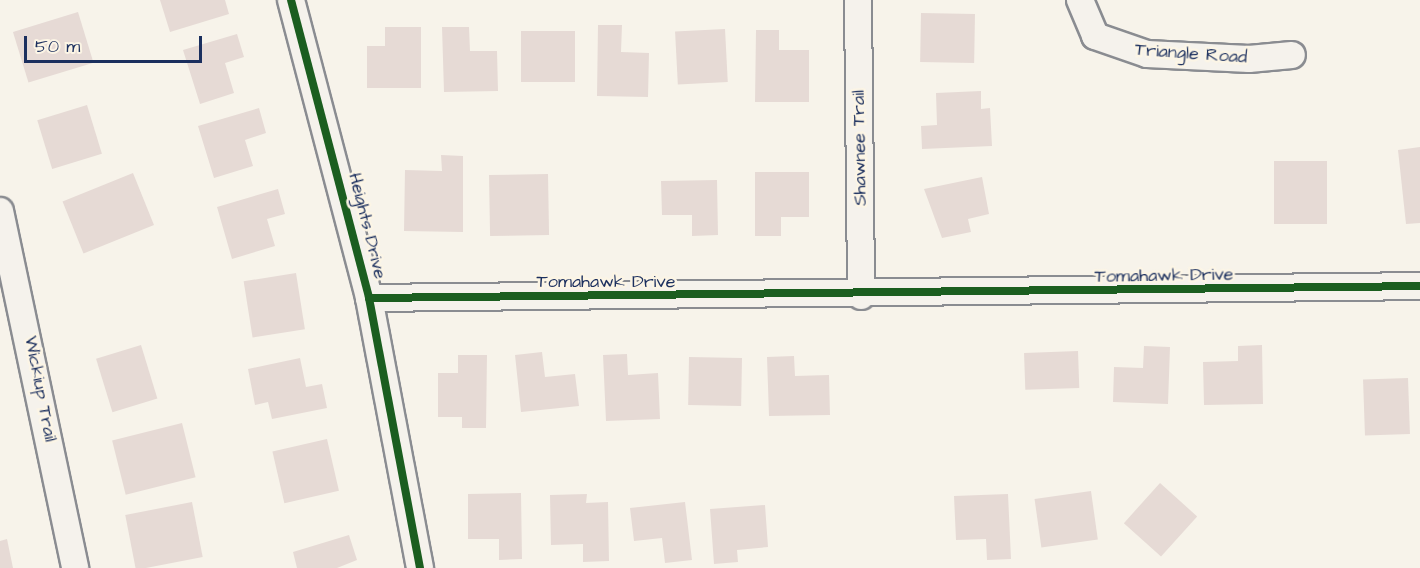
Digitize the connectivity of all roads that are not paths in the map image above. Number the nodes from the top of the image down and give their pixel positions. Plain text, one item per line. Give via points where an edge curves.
1 (291, 0) edge
2 (858, 0) edge
3 (1080, 0) edge
4 (1292, 55) dead end
5 (0, 211) edge
6 (9, 279) edge
7 (1420, 286) edge
8 (861, 296) junction
9 (369, 298) junction
10 (75, 568) edge
11 (420, 568) edge

1 - 9 street, Heights Drive
2 - 8 street, Shawnee Trail
3 - 4 street, Triangle Road via 1095,36 1147,54 1250,59
5 - 6 street, Wickiup Trail
6 - 10 street, Wickiup Trail
7 - 8 street, Tomahawk Drive
8 - 9 street, Tomahawk Drive
9 - 11 street, Heights Drive

